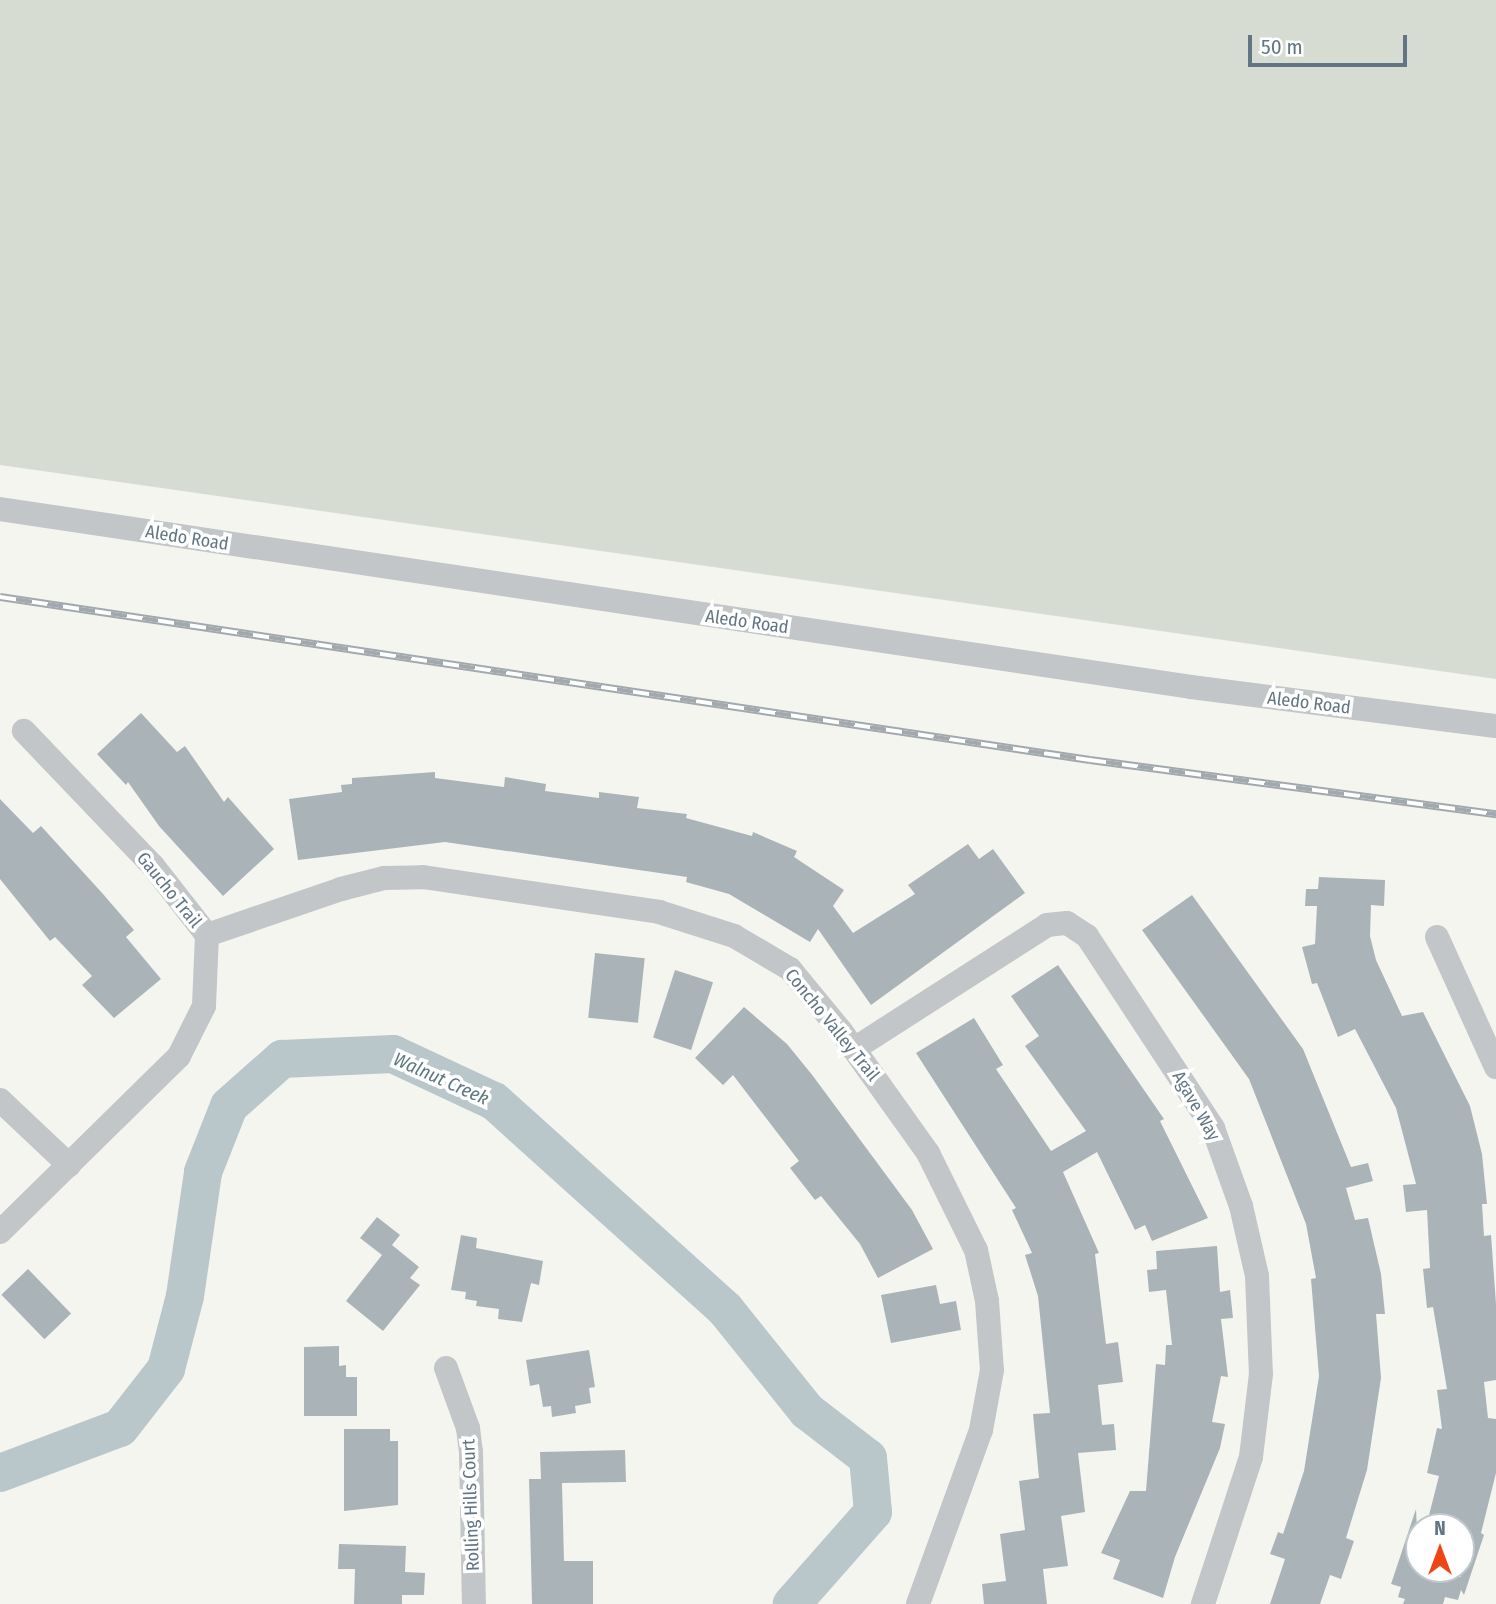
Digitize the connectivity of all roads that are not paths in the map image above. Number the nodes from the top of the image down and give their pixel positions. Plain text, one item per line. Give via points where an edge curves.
1 (0, 509) edge
2 (1496, 726) edge
3 (24, 731) dead end
4 (207, 935) junction
5 (1437, 937) dead end
6 (854, 1049) junction
7 (1496, 1067) edge
8 (0, 1100) edge
9 (68, 1165) junction
10 (0, 1232) edge
11 (446, 1368) dead end
12 (474, 1604) edge
13 (918, 1604) edge
14 (1203, 1604) edge

1 - 2 street, Aledo Road via 1191,687
3 - 4 street, Gaucho Trail via 153,866
4 - 6 street, Concho Valley Trail via 384,878 423,877 659,912 734,936 790,969
4 - 9 street, Gaucho Trail via 204,1006 179,1056
5 - 7 street
6 - 13 street, Concho Valley Trail via 928,1153 976,1250 987,1301 992,1370 981,1430
6 - 14 street, Agave Way via 1047,925 1067,923 1087,936 1213,1128 1241,1206 1257,1276 1261,1374 1251,1457
8 - 9 street
9 - 10 street, Gaucho Trail
11 - 12 street, Rolling Hills Court via 468,1428 471,1452

